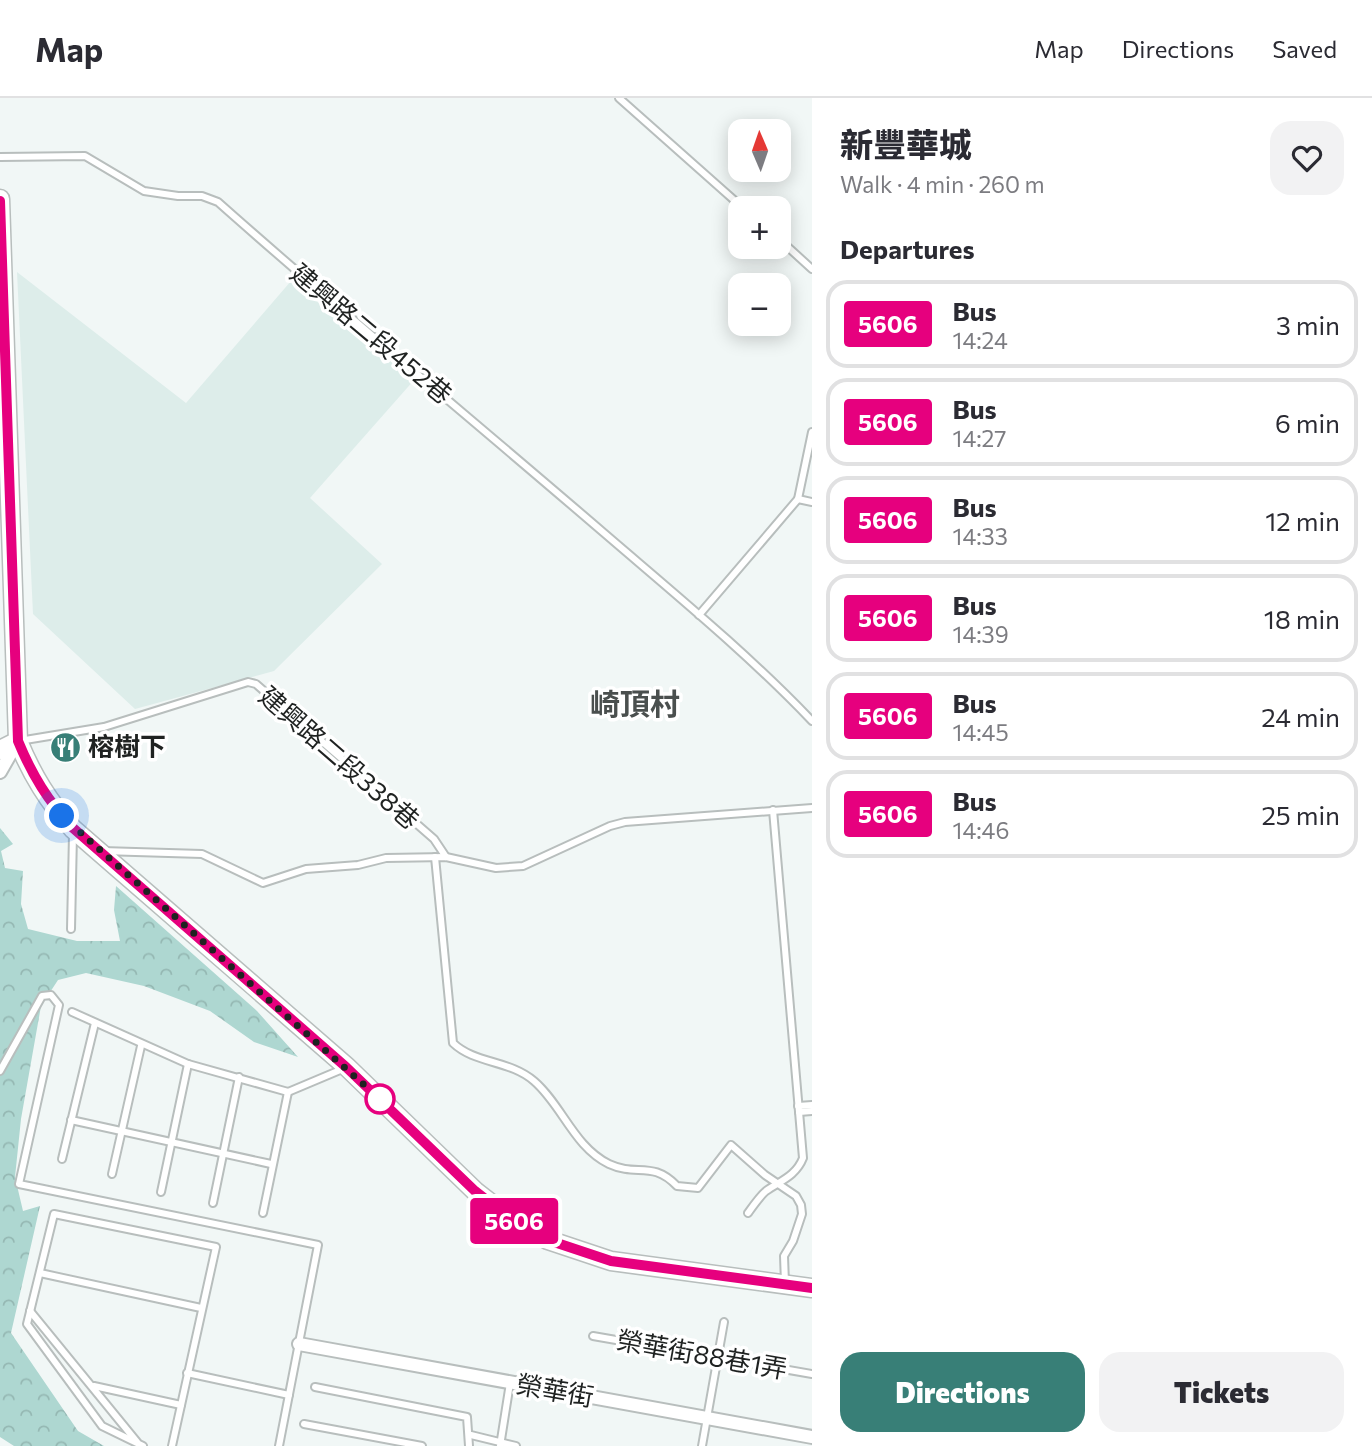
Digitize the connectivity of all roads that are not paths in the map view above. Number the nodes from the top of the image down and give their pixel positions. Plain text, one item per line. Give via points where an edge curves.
1 (619, 98) edge
2 (0, 158) edge
3 (729, 196) edge
4 (0, 198) edge
5 (0, 223) edge
6 (791, 250) edge
7 (812, 269) edge
8 (3, 358) edge
9 (812, 432) edge
10 (810, 453) edge
11 (798, 499) junction
12 (812, 502) edge
13 (699, 615) junction
14 (812, 721) edge
15 (18, 741) junction
16 (0, 750) edge
17 (0, 772) edge
18 (812, 808) edge
19 (773, 810) junction
20 (73, 828) junction
21 (101, 851) junction
22 (446, 857) junction
23 (435, 858) junction
24 (71, 929) dead end
25 (72, 1013) dead end
26 (95, 1023) junction
27 (141, 1046) junction
28 (188, 1064) junction
29 (346, 1067) junction
30 (0, 1071) edge
31 (239, 1077) junction
32 (288, 1093) junction
33 (812, 1105) edge
34 (798, 1109) junction
35 (812, 1111) edge
36 (71, 1120) junction
37 (122, 1131) junction
38 (174, 1143) junction
39 (224, 1154) junction
40 (62, 1159) dead end
41 (271, 1164) junction
42 (112, 1174) dead end
43 (782, 1183) junction
44 (161, 1192) dead end
45 (213, 1203) dead end
46 (263, 1213) dead end
47 (748, 1213) dead end
48 (40, 1273) junction
49 (785, 1285) junction
50 (812, 1287) edge
51 (201, 1308) junction
52 (30, 1311) junction
53 (724, 1322) dead end
54 (593, 1336) dead end
55 (299, 1344) junction
56 (717, 1358) junction
57 (187, 1373) junction
58 (812, 1374) edge
59 (510, 1383) junction
60 (94, 1386) junction
61 (315, 1387) dead end
62 (289, 1395) junction
63 (181, 1405) junction
64 (706, 1419) junction
65 (304, 1424) dead end
66 (471, 1435) junction
67 (812, 1437) edge
68 (141, 1445) edge
69 (500, 1445) edge
70 (172, 1446) edge
71 (279, 1446) edge
72 (422, 1446) edge
73 (469, 1446) edge
74 (516, 1446) edge
75 (702, 1446) edge

1 - 3 lane
2 - 13 lane, 建興路二段452巷 via 85,156 144,191 202,196 218,202
4 - 5 street
5 - 8 street
6 - 7 lane
8 - 15 street
9 - 10 lane
10 - 11 lane
11 - 12 lane
11 - 13 lane
13 - 14 lane, 建興路二段452巷
15 - 16 street
15 - 17 street
15 - 20 street via 32,776
15 - 22 lane, 建興路二段338巷 via 104,727 248,682 256,684 433,839
18 - 19 lane
19 - 22 lane via 625,822 523,866 496,868
19 - 34 lane
20 - 21 street
20 - 24 lane
21 - 23 lane via 202,853 263,883 317,867 386,858
21 - 29 street
22 - 23 lane
23 - 43 lane via 453,1043 463,1053 519,1069 536,1083 588,1148 610,1164 664,1172 677,1186 698,1188 731,1144 765,1175
25 - 26 lane
26 - 27 lane
26 - 36 lane
27 - 28 lane
27 - 37 lane
28 - 31 lane
28 - 38 lane
29 - 32 lane
29 - 49 street via 475,1191 548,1240 639,1267
30 - 55 lane via 42,996 51,995 59,1005 19,1184 318,1245
31 - 32 lane
31 - 39 lane
32 - 41 lane
33 - 34 lane
34 - 35 lane
34 - 43 lane via 803,1157
36 - 37 lane
36 - 40 lane
37 - 38 lane
37 - 42 lane
38 - 39 lane
38 - 44 lane
39 - 41 lane
39 - 45 lane
41 - 46 lane
43 - 47 lane via 764,1192
43 - 49 lane via 796,1196 802,1214 784,1256
48 - 51 lane
48 - 51 lane via 54,1214 216,1247
48 - 52 lane
49 - 50 street
51 - 57 lane
52 - 60 lane
52 - 68 lane via 27,1324 102,1426
53 - 56 lane
54 - 56 lane, 榮華街88巷1弄
55 - 59 street, 榮華街
55 - 62 lane
56 - 58 lane, 榮華街88巷1弄
56 - 64 lane
57 - 62 lane
57 - 63 lane
59 - 64 street, 榮華街
59 - 69 lane
60 - 63 lane
60 - 68 lane
61 - 66 lane via 467,1417
62 - 71 lane
63 - 70 lane
64 - 67 street, 榮華街
64 - 75 lane
65 - 72 lane
66 - 69 lane
66 - 73 lane
69 - 74 lane

